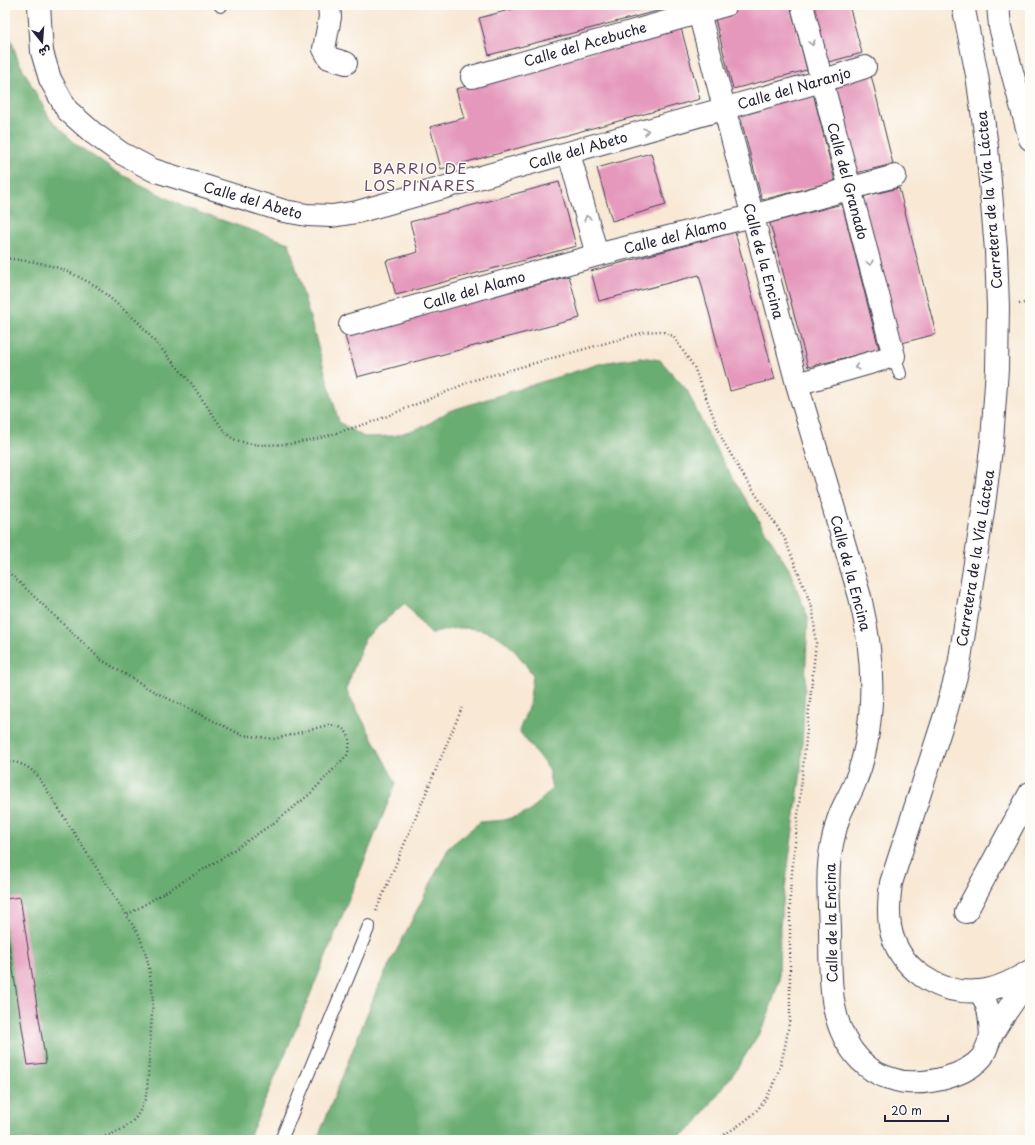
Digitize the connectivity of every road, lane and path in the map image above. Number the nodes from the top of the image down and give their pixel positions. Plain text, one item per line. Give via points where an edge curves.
1 (39, 5) edge
2 (329, 5) edge
3 (726, 5) edge
4 (802, 5) edge
5 (963, 5) edge
6 (998, 5) edge
7 (698, 9) edge
8 (346, 63) dead end
9 (865, 67) dead end
10 (472, 76) dead end
11 (822, 81) junction
12 (724, 108) junction
13 (1026, 114) edge
14 (1030, 139) edge
15 (569, 153) junction
16 (895, 176) dead end
17 (850, 188) junction
18 (752, 216) junction
19 (597, 255) junction
20 (5, 258) edge
21 (350, 325) dead end
22 (797, 384) junction
23 (5, 569) edge
24 (462, 708) dead end
25 (5, 762) edge
26 (1030, 792) edge
27 (966, 912) dead end
28 (127, 915) junction
29 (370, 926) joint
30 (1030, 971) edge
31 (1030, 979) edge
32 (979, 992) junction
33 (991, 1037) junction
34 (89, 1140) edge
35 (281, 1140) edge
36 (716, 1140) edge

1 - 15 street, Calle del Abeto via 42,52 50,79 67,110 93,133 121,153 153,170 284,212 332,216 357,212
2 - 8 street via 330,17 324,49 329,58
3 - 7 street, Calle del Acebuche
4 -> 11 street, Calle del Granado
5 - 32 street, Carretera de la Vía Láctea via 977,75 987,147 996,250 997,369 992,441 959,665 891,883 888,905 890,926 897,948 910,967 928,980 953,990
6 - 13 street via 1000,27
7 - 10 street, Calle del Acebuche
7 - 12 street, Calle de la Encina
9 - 11 street, Calle del Naranjo
11 - 12 street, Calle del Naranjo
11 - 17 street, Calle del Granado
15 -> 12 street, Calle del Abeto
12 - 18 street, Calle de la Encina
13 - 14 street
19 -> 15 street
16 - 17 street, Calle del Álamo
17 - 18 street, Calle del Álamo
17 -> 22 street, Calle del Granado via 897,365
18 - 19 street, Calle del Álamo
18 - 22 street, Calle de la Encina
19 - 21 street, Calle del Alamo
20 - 36 path via 56,267 96,286 138,322 191,383 224,431 233,439 260,445 291,444 320,438 375,421 471,381 645,332 661,331 673,336 694,367 732,459 784,537 813,610 816,643 790,891 788,1031 772,1086 762,1104 752,1115
22 - 33 street, Calle de la Encina via 860,597 870,654 870,716 864,753 855,782 839,817 828,874 834,1012 840,1031 852,1051 866,1066 883,1076 905,1082 931,1082 967,1069 982,1056
23 - 28 path via 100,659 140,684 242,735 275,739 334,725 349,736 350,749 347,755 292,809 219,860
24 - 29 path
25 - 28 path via 22,764 38,776
26 - 27 street
28 - 34 path via 139,935 152,983 153,1012 147,1091 145,1102 134,1121 113,1134
29 - 35 lane
30 - 32 street, Carretera de la Vía Láctea via 996,988
31 - 33 street, Calle de la Encina via 1009,1005
32 - 33 street, Calle de la Encina via 989,1009

